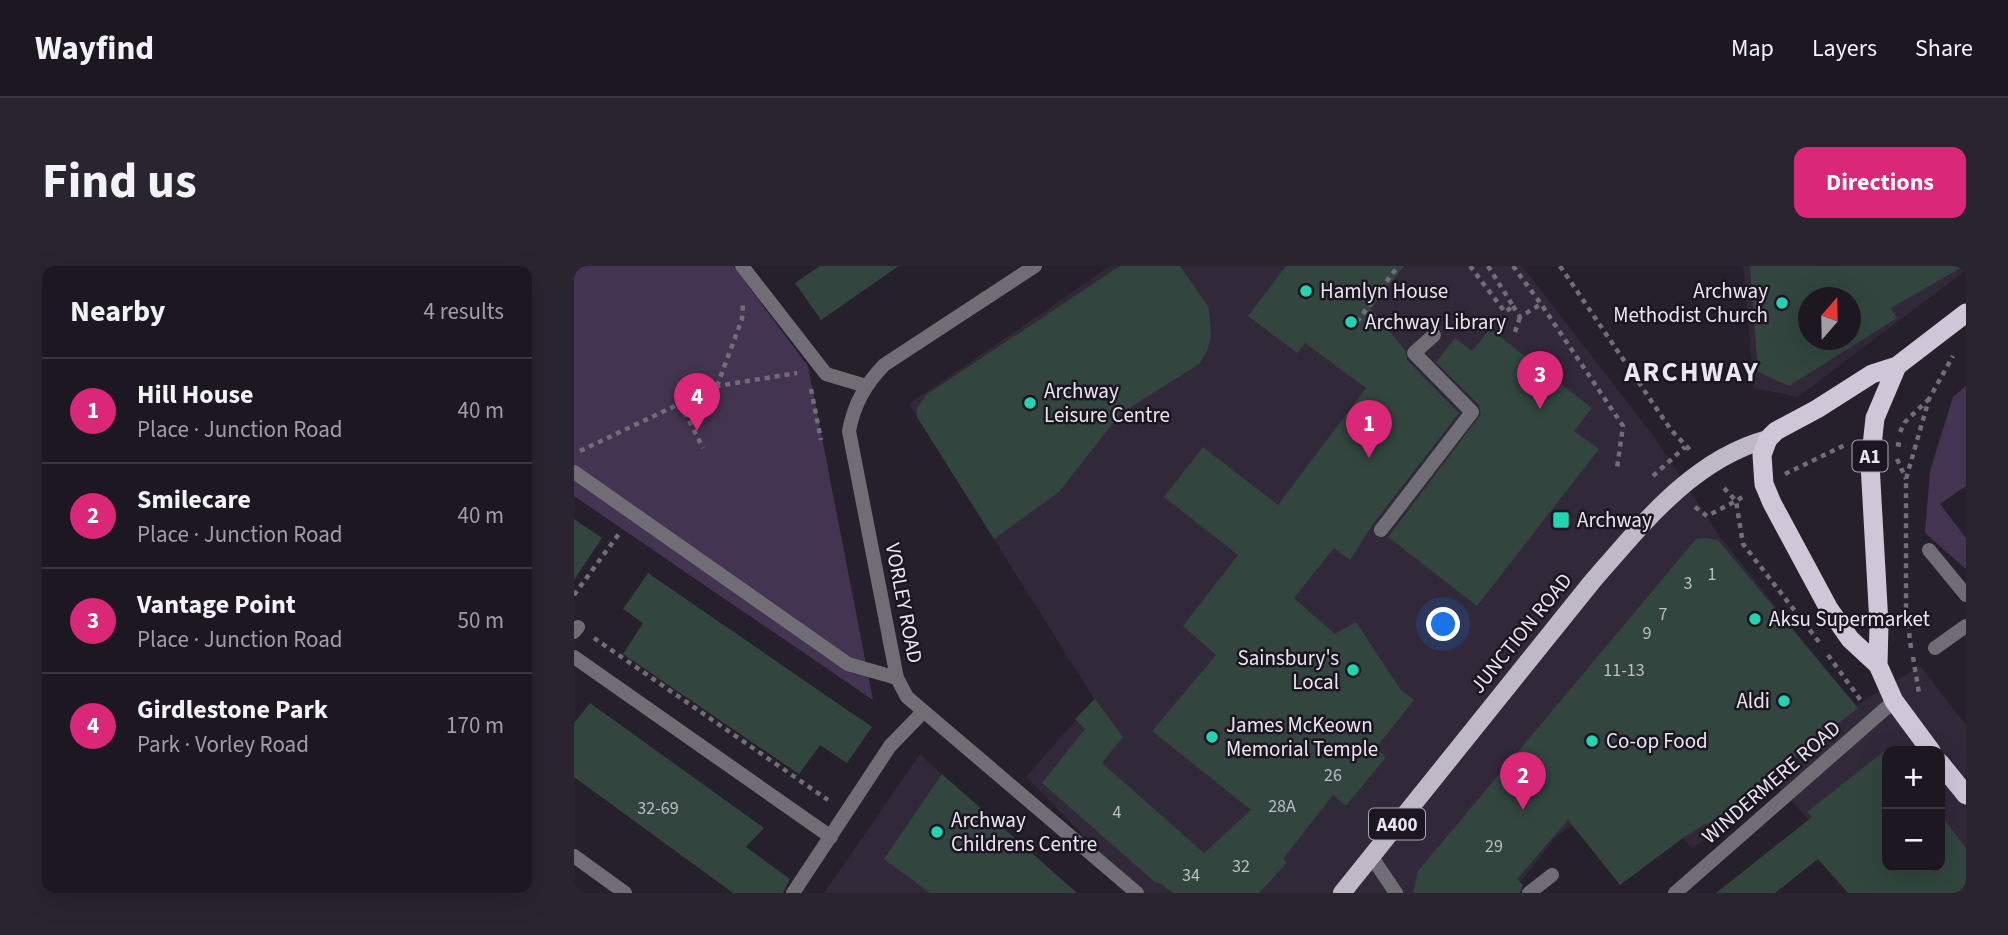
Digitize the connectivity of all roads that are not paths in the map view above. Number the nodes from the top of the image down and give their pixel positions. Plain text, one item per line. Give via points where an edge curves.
1 (1035, 266) edge
2 (744, 269) edge
3 (1965, 314) edge
4 (1434, 335) dead end
5 (1897, 366) junction
6 (866, 386) junction
7 (1768, 439) junction
8 (574, 472) edge
9 (1381, 530) dead end
10 (1929, 550) dead end
11 (1966, 595) edge
12 (1966, 626) edge
13 (1935, 648) dead end
14 (574, 657) edge
15 (1878, 665) junction
16 (897, 678) junction
17 (1894, 701) junction
18 (923, 712) junction
19 (1927, 746) edge
20 (1945, 768) edge
21 (1966, 795) edge
22 (831, 836) junction
23 (574, 856) edge
24 (1371, 856) junction
25 (1552, 875) dead end
26 (625, 893) edge
27 (793, 893) edge
28 (1137, 893) edge
29 (1342, 893) edge
30 (1396, 893) edge
31 (1529, 893) edge
32 (1675, 893) edge

1 - 6 street via 884,365
2 - 6 street via 826,374
3 - 5 highway, A1
4 - 9 street via 1415,353 1472,412
5 - 7 highway, A1 via 1872,374
5 - 15 highway, A1 via 1875,418 1870,464
6 - 16 street, VORLEY ROAD via 849,431
7 - 15 highway, A1 via 1762,455 1764,484 1782,523 1829,610 1850,639
7 - 24 main road, JUNCTION ROAD / A400 via 1747,444 1718,461 1662,505 1591,583
8 - 16 street via 848,664
10 - 11 street
12 - 13 street
14 - 22 street
15 - 17 highway, A1
16 - 18 street, VORLEY ROAD via 907,697
17 - 19 highway, A1
17 - 32 street, WINDERMERE ROAD
18 - 22 street via 890,746
18 - 28 street, VORLEY ROAD
20 - 21 highway
22 - 27 street
23 - 26 street
24 - 29 main road, JUNCTION ROAD / A400
24 - 30 street
25 - 31 street

